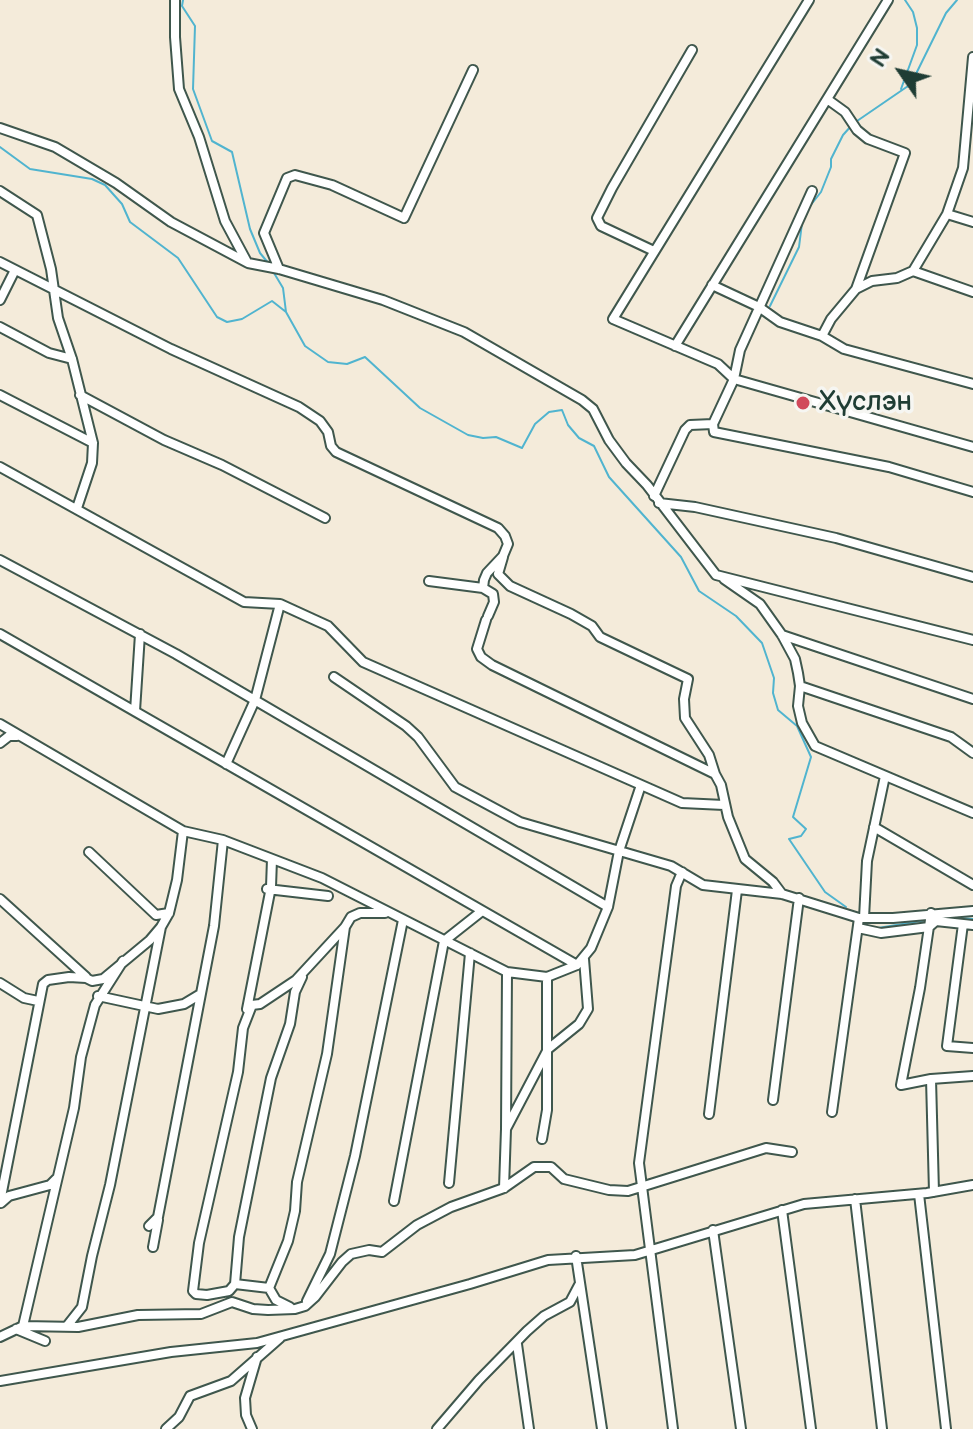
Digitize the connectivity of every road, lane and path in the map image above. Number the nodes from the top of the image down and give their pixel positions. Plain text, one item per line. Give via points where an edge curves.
1 (175, 0) edge
2 (809, 0) edge
3 (888, 0) edge
4 (692, 50) dead end
5 (973, 57) edge
6 (473, 70) dead end
7 (827, 99) junction
8 (0, 128) edge
9 (968, 134) edge
10 (0, 191) edge
11 (812, 191) dead end
12 (947, 214) junction
13 (973, 222) edge
14 (654, 251) junction
15 (0, 262) edge
16 (248, 263) junction
17 (279, 269) junction
18 (15, 270) junction
19 (913, 271) junction
20 (712, 285) junction
21 (856, 289) junction
22 (55, 290) junction
23 (973, 292) edge
24 (0, 300) edge
25 (759, 307) junction
26 (0, 327) edge
27 (822, 336) junction
28 (675, 346) junction
29 (72, 359) junction
30 (734, 379) junction
31 (973, 384) edge
32 (0, 395) edge
33 (80, 395) junction
34 (713, 424) junction
35 (93, 443) junction
36 (973, 447) edge
37 (0, 467) edge
38 (973, 492) edge
39 (657, 500) junction
40 (77, 508) junction
41 (325, 518) dead end
42 (503, 556) junction
43 (0, 560) edge
44 (716, 575) junction
45 (973, 577) edge
46 (429, 581) dead end
47 (483, 588) junction
48 (280, 604) junction
49 (0, 634) edge
50 (140, 634) junction
51 (782, 635) junction
52 (973, 640) edge
53 (334, 677) dead end
54 (800, 686) junction
55 (973, 699) edge
56 (255, 700) junction
57 (135, 711) junction
58 (0, 724) edge
59 (18, 736) junction
60 (1, 745) edge
61 (973, 753) edge
62 (226, 764) junction
63 (715, 774) junction
64 (885, 776) junction
65 (641, 785) junction
66 (724, 805) junction
67 (973, 813) edge
68 (874, 827) junction
69 (183, 831) junction
70 (223, 840) junction
71 (619, 851) junction
72 (89, 852) dead end
73 (272, 859) junction
74 (682, 872) junction
75 (973, 885) edge
76 (268, 889) junction
77 (737, 890) junction
78 (782, 894) junction
79 (328, 896) dead end
80 (799, 898) junction
81 (0, 899) edge
82 (608, 907) junction
83 (482, 911) junction
84 (973, 911) edge
85 (169, 913) junction
86 (390, 913) junction
87 (931, 913) junction
88 (862, 918) junction
89 (403, 920) junction
90 (963, 924) junction
91 (973, 925) edge
92 (161, 927) junction
93 (345, 927) junction
94 (929, 927) junction
95 (858, 928) junction
96 (444, 941) junction
97 (470, 953) junction
98 (123, 961) junction
99 (580, 962) junction
100 (310, 966) junction
101 (507, 972) junction
102 (547, 977) junction
103 (89, 979) junction
104 (0, 983) edge
105 (101, 994) junction
106 (199, 995) junction
107 (38, 1001) junction
108 (146, 1008) junction
109 (246, 1018) junction
110 (973, 1048) edge
111 (548, 1049) junction
112 (973, 1076) edge
113 (931, 1079) junction
114 (773, 1100) dead end
115 (832, 1112) dead end
116 (709, 1114) dead end
117 (506, 1129) junction
118 (542, 1139) dead end
119 (792, 1152) dead end
120 (56, 1179) junction
121 (449, 1183) dead end
122 (973, 1185) edge
123 (504, 1188) junction
124 (640, 1188) junction
125 (934, 1192) junction
126 (919, 1194) junction
127 (855, 1199) junction
128 (394, 1201) dead end
129 (0, 1203) edge
130 (782, 1210) junction
131 (158, 1217) junction
132 (149, 1226) dead end
133 (713, 1230) junction
134 (153, 1247) dead end
135 (649, 1251) junction
136 (576, 1256) junction
137 (235, 1284) junction
138 (579, 1285) junction
139 (269, 1288) junction
140 (305, 1306) junction
141 (295, 1309) junction
142 (67, 1326) junction
143 (20, 1327) junction
144 (284, 1335) junction
145 (0, 1337) edge
146 (45, 1341) dead end
147 (517, 1344) junction
148 (258, 1356) junction
149 (0, 1381) edge
150 (179, 1417) junction
151 (166, 1429) edge
152 (179, 1429) edge
153 (252, 1429) edge
154 (437, 1429) edge
155 (529, 1429) edge
156 (602, 1429) edge
157 (673, 1429) edge
158 (741, 1429) edge
159 (811, 1429) edge
160 (882, 1429) edge
161 (946, 1429) edge

1 - 16 street via 179,89 225,221
2 - 14 street
3 - 7 street
4 - 14 street via 597,218 601,226
5 - 9 street
6 - 17 street via 404,218 332,185 295,175 287,178 264,233
7 - 20 street
7 - 21 street via 868,139 905,153
8 - 16 street via 55,147 184,230
9 - 12 street
10 - 22 street via 37,215
11 - 25 street
12 - 13 street
12 - 19 street
14 - 28 street via 613,319
15 - 18 street
16 - 17 street
17 - 39 street via 383,300 464,332 582,400
18 - 22 street
18 - 24 street
19 - 21 street
19 - 23 street
20 - 25 street
20 - 28 street
21 - 27 street
22 - 29 street
22 - 42 street via 309,412 328,432 336,452 498,528 508,544
25 - 27 street via 780,322
25 - 30 street
26 - 29 street
27 - 31 street via 844,349
28 - 30 street via 718,364
29 - 33 street
30 - 34 street
30 - 36 street
32 - 35 street
33 - 35 street
33 - 41 street
34 - 38 street via 714,432 889,467
34 - 39 street via 685,430
35 - 40 street
37 - 40 street
39 - 44 street
39 - 45 street via 836,538
40 - 48 street via 244,602
42 - 47 street via 487,573
42 - 63 street via 498,574 510,586 688,679 685,718
43 - 50 street
44 - 51 street via 760,604
44 - 52 street
46 - 47 street
47 - 63 street via 493,594 494,602 477,649 481,657
48 - 56 street
48 - 65 street via 328,626 363,662
49 - 57 street
50 - 56 street
50 - 57 street
51 - 54 street via 795,659
51 - 55 street
53 - 71 street via 406,726 455,787 520,822
54 - 61 street via 951,737
54 - 64 street via 802,723 815,746
56 - 62 street
56 - 82 street
57 - 62 street
58 - 59 street
59 - 60 street via 9,736
59 - 69 street
62 - 83 street
63 - 66 street
64 - 67 street
64 - 68 street
65 - 66 street via 682,803
65 - 71 street
66 - 78 street via 745,859
68 - 75 street
68 - 88 street
69 - 70 street
69 - 85 street
70 - 73 street
70 - 106 street via 214,926
71 - 74 street
71 - 82 street
72 - 85 street via 156,915
73 - 76 street
73 - 86 street
74 - 77 street via 703,885
74 - 124 street via 639,1163
76 - 79 street
76 - 109 street
77 - 78 street
77 - 116 street
78 - 80 street
80 - 88 street
80 - 114 street
81 - 103 street
82 - 99 street
83 - 96 street
83 - 99 street
84 - 87 street
85 - 92 street
86 - 89 street
86 - 93 street via 360,913
87 - 88 street
87 - 94 street
88 - 95 street
89 - 96 street
89 - 140 street via 355,1156 330,1254
90 - 91 street
90 - 94 street via 936,921
90 - 110 street via 947,1046
92 - 98 street
92 - 108 street
93 - 100 street
93 - 139 street via 327,1054 295,1211
94 - 95 street via 881,933
94 - 113 street via 901,1085
95 - 115 street
96 - 97 street
96 - 128 street
97 - 101 street
97 - 121 street
98 - 103 street via 103,979
98 - 105 street
99 - 102 street
99 - 111 street via 589,996 585,1018
100 - 109 street via 279,993 252,1005
100 - 137 street via 295,992 271,1078 239,1237
101 - 102 street
101 - 117 street
102 - 111 street
103 - 105 street
103 - 107 street via 48,980
104 - 107 street
105 - 108 street
105 - 120 street via 81,1057
106 - 108 street via 184,1004
106 - 131 street
107 - 129 street
108 - 142 street via 82,1307
109 - 137 street via 193,1291 207,1295 229,1291
111 - 117 street
111 - 118 street
112 - 113 street
113 - 125 street
117 - 123 street
119 - 124 street via 766,1148
120 - 129 street
120 - 143 street
122 - 125 street
123 - 124 street via 544,1166 564,1179 609,1190
123 - 140 street via 451,1207 382,1252 351,1254
124 - 135 street
125 - 126 street
126 - 127 street
126 - 161 street
127 - 130 street
127 - 160 street
130 - 133 street
130 - 159 street
131 - 132 street
131 - 134 street
133 - 135 street
133 - 158 street
135 - 136 street
135 - 157 street
136 - 138 street
136 - 144 street
137 - 139 street
138 - 147 street via 570,1302 544,1316
138 - 156 street
139 - 141 street via 276,1300
140 - 141 street
141 - 142 street via 253,1309 232,1302 201,1314 138,1315
142 - 143 street
143 - 145 street
143 - 146 street
144 - 148 street
144 - 149 street
147 - 154 street
147 - 155 street
148 - 150 street via 231,1381 190,1396
148 - 153 street via 245,1398
150 - 151 street
150 - 152 street

